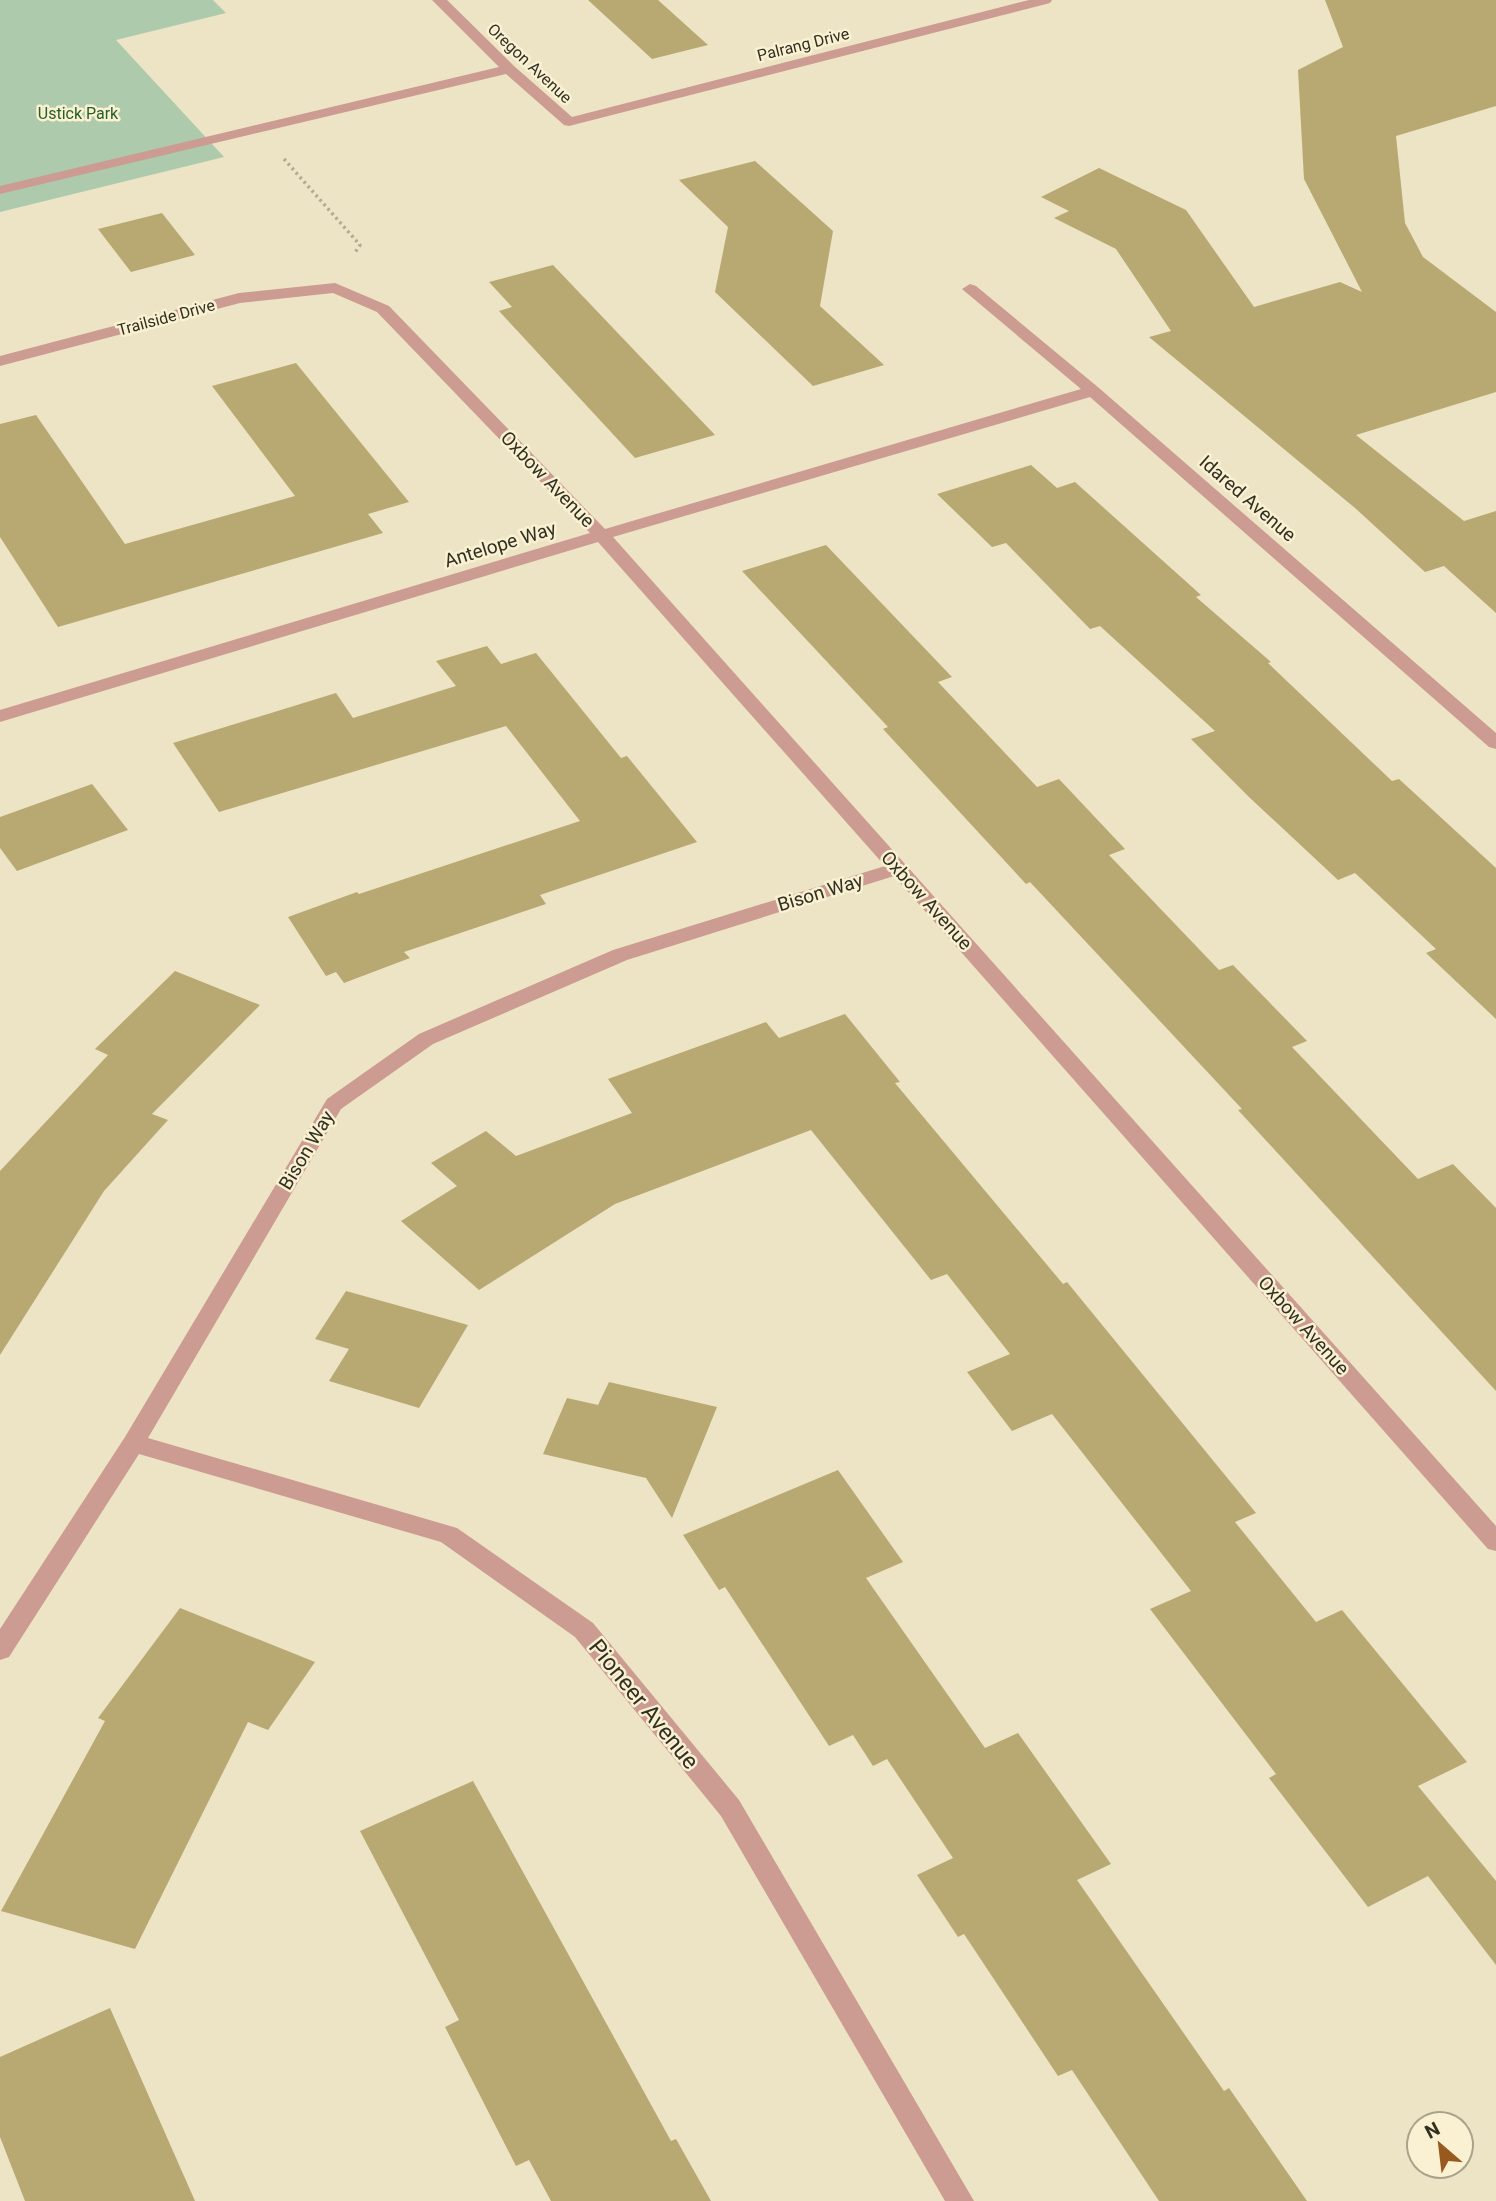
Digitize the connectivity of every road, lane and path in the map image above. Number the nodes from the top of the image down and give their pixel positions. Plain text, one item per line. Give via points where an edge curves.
1 (439, 0) edge
2 (1045, 0) edge
3 (509, 69) junction
4 (569, 122) joint
5 (256, 128) junction
6 (0, 191) edge
7 (335, 288) junction
8 (970, 289) dead end
9 (0, 361) edge
10 (1093, 391) junction
11 (602, 535) junction
12 (0, 716) edge
13 (1496, 743) edge
14 (898, 867) junction
15 (132, 1443) junction
16 (1496, 1542) edge
17 (0, 1650) edge
18 (960, 2201) edge

1 - 3 street, Oregon Avenue
2 - 4 street, Palrang Drive
3 - 4 street, Oregon Avenue
3 - 5 street
5 - 6 street
5 - 7 path via 360,245
7 - 9 street, Trailside Drive via 239,298
7 - 11 street, Oxbow Avenue via 383,309
8 - 10 street, Idared Avenue
10 - 11 street, Antelope Way
10 - 13 street, Idared Avenue
11 - 12 street, Antelope Way
11 - 14 street, Oxbow Avenue
14 - 15 street, Bison Way via 620,955 426,1039 334,1104
14 - 16 street, Oxbow Avenue
15 - 17 street, Bison Way
15 - 18 street, Pioneer Avenue via 449,1535 584,1630 730,1808

